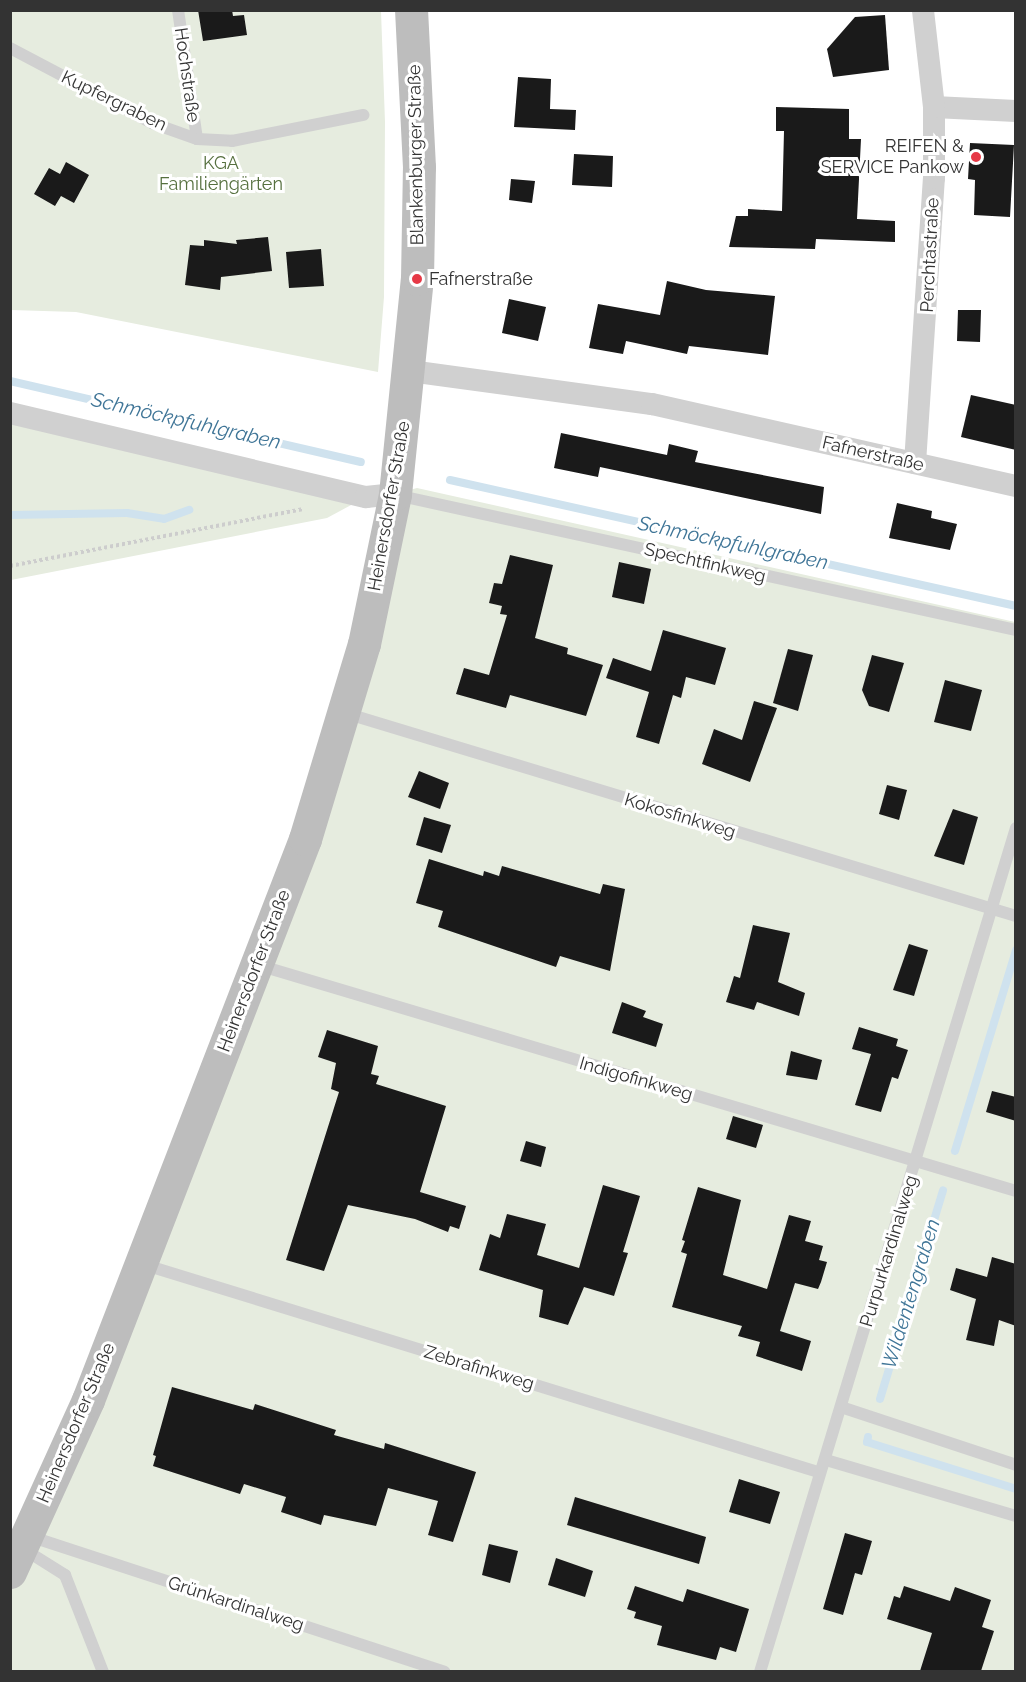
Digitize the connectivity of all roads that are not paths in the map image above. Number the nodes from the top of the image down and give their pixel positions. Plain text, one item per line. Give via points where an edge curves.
1 (178, 10) edge
2 (411, 10) edge
3 (923, 10) edge
4 (10, 48) edge
5 (934, 107) junction
6 (1016, 111) edge
7 (363, 115) dead end
8 (197, 139) junction
9 (410, 371) junction
10 (10, 413) edge
11 (915, 463) junction
12 (1016, 486) edge
13 (395, 494) junction
14 (1016, 630) edge
15 (345, 712) junction
16 (1016, 828) edge
17 (989, 908) junction
18 (1016, 916) edge
19 (256, 964) junction
20 (916, 1160) junction
21 (1016, 1191) edge
22 (141, 1264) junction
23 (841, 1407) junction
24 (826, 1460) junction
25 (1016, 1465) edge
26 (818, 1472) junction
27 (1016, 1516) edge
28 (20, 1552) edge
29 (103, 1671) edge
30 (444, 1671) edge
31 (760, 1671) edge

1 - 8 lane, Hochstraße
2 - 9 main road, Blankenburger Straße via 420,167
3 - 5 street, Perchtastraße
4 - 8 lane, Kupfergraben via 152,123
5 - 6 street
5 - 11 street, Perchtastraße via 933,190
7 - 8 lane, Kupfergraben via 232,141
9 - 11 street, Fafnerstraße via 652,404
9 - 13 main road, Heinersdorfer Straße
10 - 13 street via 366,497
11 - 12 street, Fafnerstraße
13 - 14 lane, Spechtfinkweg
13 - 15 main road, Heinersdorfer Straße via 364,644
15 - 17 lane, Kokosfinkweg
15 - 19 main road, Heinersdorfer Straße via 304,839
16 - 17 lane, Purpurkardinalweg
17 - 18 lane, Kokosfinkweg
17 - 20 lane, Purpurkardinalweg
19 - 20 lane, Indigofinkweg
19 - 22 main road, Heinersdorfer Straße
20 - 21 lane, Indigofinkweg
20 - 23 lane, Purpurkardinalweg
22 - 26 lane, Zebrafinkweg
22 - 28 main road, Heinersdorfer Straße via 88,1400
23 - 24 lane, Purpurkardinalweg
23 - 25 lane
24 - 26 lane, Purpurkardinalweg
24 - 27 lane
26 - 31 lane, Purpurkardinalweg
28 - 29 lane via 64,1575
28 - 30 lane, Grünkardinalweg

